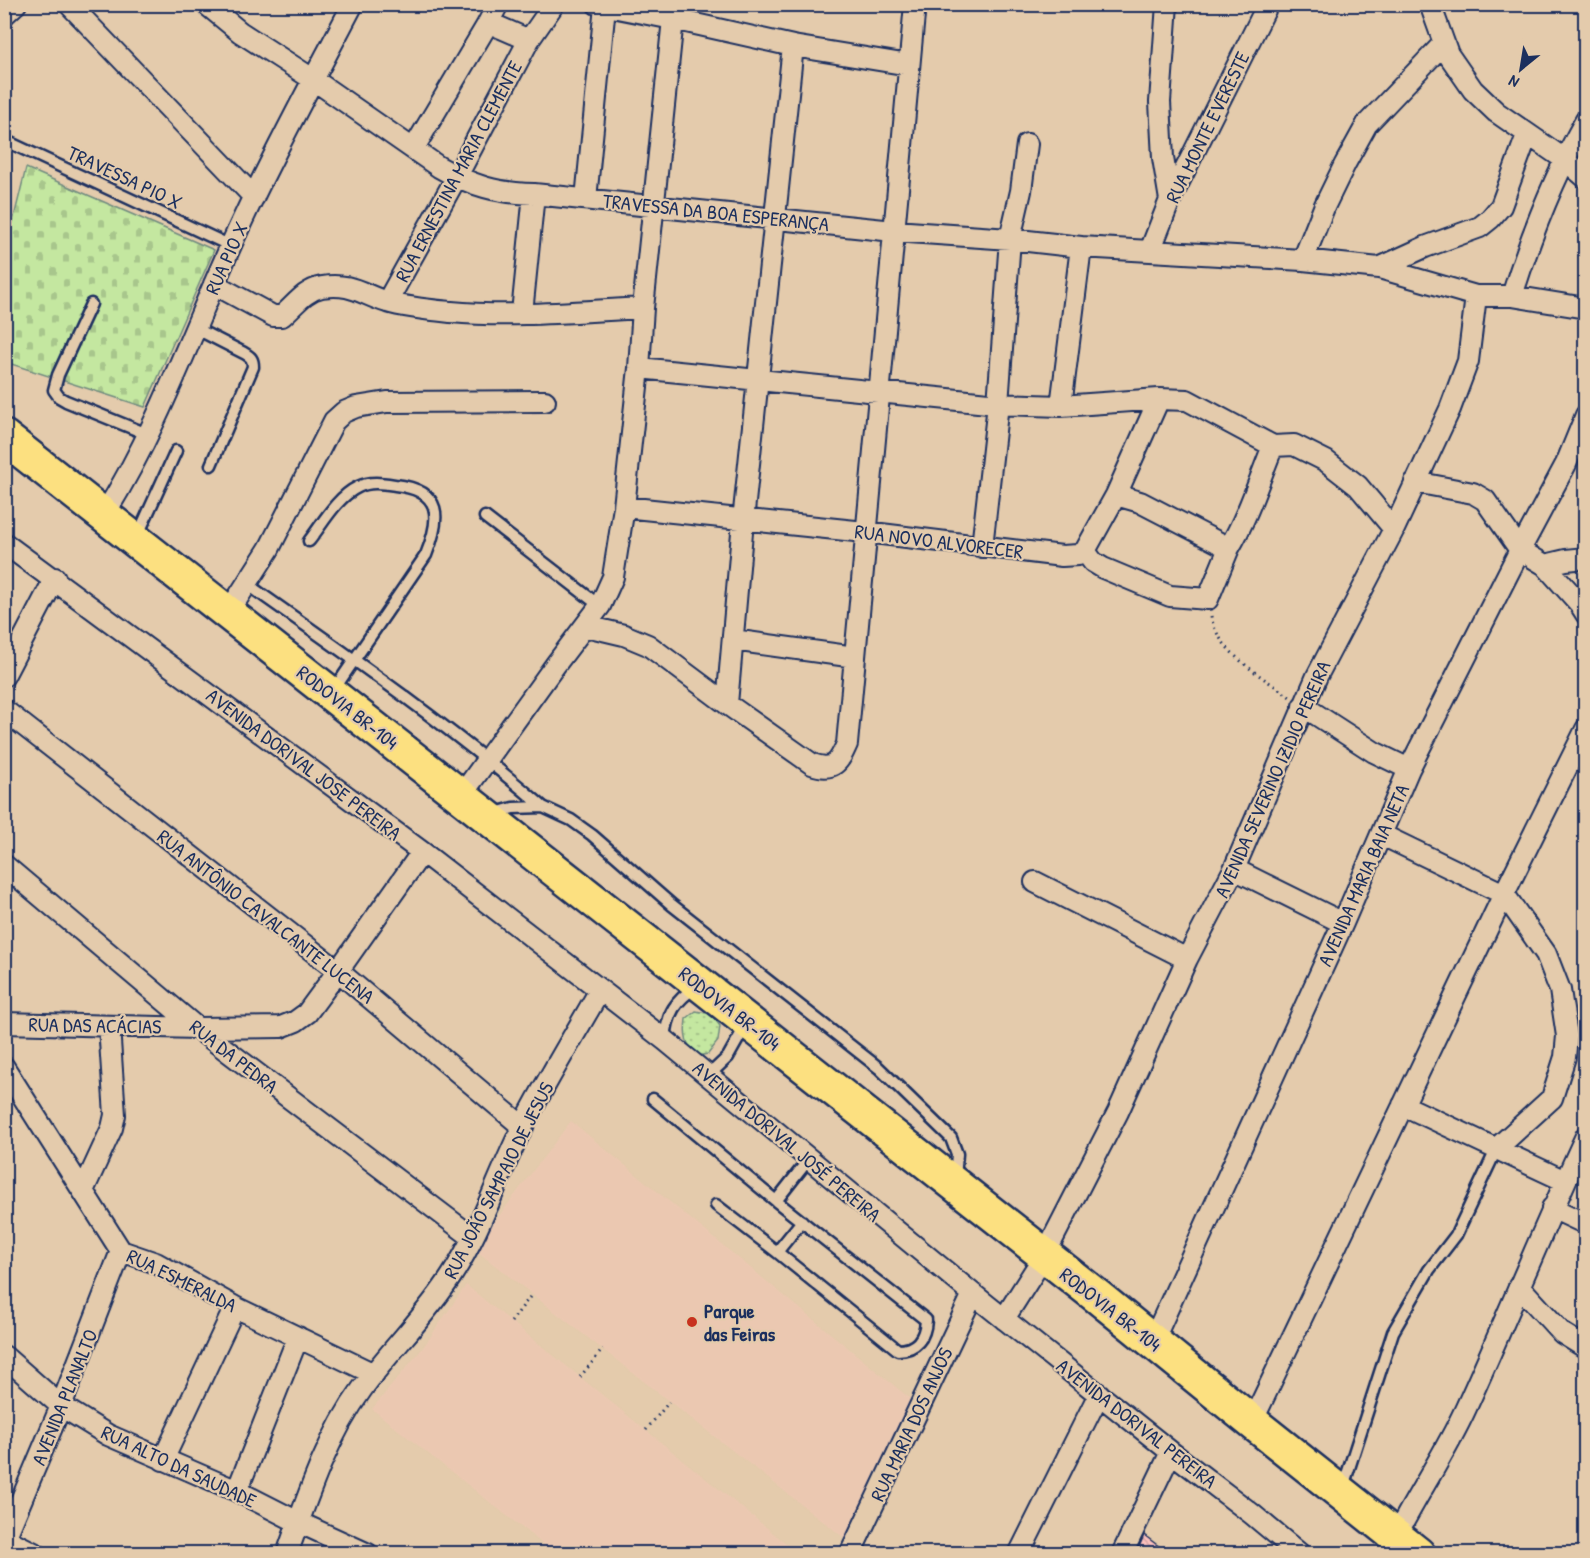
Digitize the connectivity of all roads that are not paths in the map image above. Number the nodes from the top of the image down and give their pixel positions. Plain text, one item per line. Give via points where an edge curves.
1 (16, 4) edge
2 (69, 4) edge
3 (206, 4) edge
4 (353, 4) edge
5 (498, 4) edge
6 (554, 4) edge
7 (915, 4) edge
8 (1167, 4) edge
9 (1268, 4) edge
10 (1430, 4) edge
11 (601, 5) edge
12 (4, 15) edge
13 (673, 19) junction
14 (487, 25) junction
15 (529, 40) junction
16 (1444, 43) junction
17 (793, 46) junction
18 (909, 65) junction
19 (314, 80) junction
20 (1586, 120) edge
21 (1527, 135) junction
22 (4, 140) edge
23 (1027, 144) dead end
24 (414, 148) junction
25 (1564, 159) junction
26 (456, 177) junction
27 (1586, 178) edge
28 (534, 194) junction
29 (255, 197) junction
30 (586, 199) junction
31 (1170, 200) junction
32 (654, 206) junction
33 (775, 218) junction
34 (894, 231) junction
35 (1010, 239) junction
36 (231, 246) junction
37 (1081, 247) junction
38 (1150, 251) junction
39 (1303, 260) junction
40 (1379, 268) junction
41 (214, 284) junction
42 (1476, 296) junction
43 (1512, 296) junction
44 (387, 302) junction
45 (91, 304) dead end
46 (643, 308) junction
47 (1586, 308) edge
48 (522, 313) junction
49 (195, 328) junction
50 (639, 368) junction
51 (759, 379) junction
52 (878, 392) junction
53 (1158, 399) junction
54 (545, 401) dead end
55 (998, 404) junction
56 (1061, 406) junction
57 (1586, 415) edge
58 (147, 434) junction
59 (4, 437) edge
60 (1272, 446) junction
61 (176, 451) dead end
62 (4, 464) edge
63 (39, 464) junction
64 (211, 465) dead end
65 (1416, 482) junction
66 (1116, 495) junction
67 (624, 507) junction
68 (104, 514) junction
69 (486, 517) dead end
70 (743, 521) junction
71 (1394, 529) junction
72 (865, 532) junction
73 (136, 540) junction
74 (309, 541) dead end
75 (4, 543) edge
76 (982, 547) junction
77 (1229, 548) junction
78 (1520, 550) junction
79 (1085, 551) junction
80 (1586, 558) edge
81 (1545, 565) junction
82 (55, 578) junction
83 (247, 584) junction
84 (600, 606) junction
85 (228, 613) junction
86 (1586, 614) edge
87 (586, 626) junction
88 (732, 640) junction
89 (855, 657) junction
90 (354, 660) junction
91 (4, 676) edge
92 (331, 694) junction
93 (727, 704) junction
94 (1304, 706) junction
95 (4, 710) edge
96 (1586, 729) edge
97 (488, 759) junction
98 (1409, 769) junction
99 (473, 806) junction
100 (543, 807) junction
101 (1382, 835) junction
102 (422, 852) junction
103 (4, 865) edge
104 (1234, 869) junction
105 (1035, 882) dead end
106 (1504, 894) junction
107 (1343, 923) junction
108 (1187, 959) junction
109 (338, 971) junction
110 (700, 984) junction
111 (600, 990) junction
112 (748, 1022) junction
113 (4, 1023) edge
114 (109, 1026) junction
115 (196, 1028) junction
116 (665, 1040) junction
117 (4, 1067) edge
118 (709, 1075) junction
119 (652, 1099) dead end
120 (1404, 1105) junction
121 (522, 1127) junction
122 (1586, 1136) edge
123 (1497, 1148) junction
124 (809, 1159) junction
125 (1565, 1181) junction
126 (955, 1185) junction
127 (83, 1191) junction
128 (776, 1201) junction
129 (716, 1204) dead end
130 (1552, 1208) junction
131 (802, 1221) junction
132 (1586, 1224) edge
133 (472, 1237) junction
134 (121, 1251) junction
135 (777, 1252) junction
136 (1044, 1256) junction
137 (1518, 1286) junction
138 (973, 1294) junction
139 (235, 1307) junction
140 (1004, 1319) junction
141 (298, 1337) junction
142 (1153, 1341) junction
143 (1586, 1348) edge
144 (4, 1356) edge
145 (374, 1374) junction
146 (1099, 1394) junction
147 (61, 1406) junction
148 (1252, 1422) junction
149 (1171, 1452) junction
150 (163, 1460) junction
151 (237, 1491) junction
152 (1341, 1493) junction
153 (298, 1522) junction
154 (5, 1540) edge
155 (1407, 1545) edge
156 (36, 1554) edge
157 (287, 1554) edge
158 (368, 1554) edge
159 (850, 1554) edge
160 (1019, 1554) edge
161 (1122, 1554) edge
162 (1300, 1554) edge

1 - 12 street
2 - 29 street
3 - 19 street, TRAVESSA DA BOA ESPERANÇA via 240,32
4 - 19 street, RUA PIO X
5 - 14 street
6 - 15 street, RUA ERNESTINA MARIA CLEMENTE
7 - 18 street
8 - 31 street via 1160,102
9 - 31 street, RUA MONTE EVERESTE
10 - 16 street
11 - 13 street
11 - 30 street
13 - 17 street
13 - 32 street
14 - 15 street
14 - 24 street
15 - 26 street, RUA ERNESTINA MARIA CLEMENTE
16 - 21 street via 1473,90
16 - 39 street via 1367,124 1325,205
17 - 18 street
17 - 33 street
18 - 34 street
19 - 24 street, TRAVESSA DA BOA ESPERANÇA
19 - 29 street, RUA PIO X
20 - 25 street
21 - 25 street
21 - 40 street via 1501,206 1490,219 1480,227
22 - 36 lane, TRAVESSA PIO X
23 - 35 street
24 - 26 street, TRAVESSA DA BOA ESPERANÇA
25 - 27 street
25 - 43 street via 1528,243
26 - 28 street, TRAVESSA DA BOA ESPERANÇA via 507,193
26 - 44 street, RUA ERNESTINA MARIA CLEMENTE
28 - 30 street, TRAVESSA DA BOA ESPERANÇA
28 - 48 street
29 - 36 street, RUA PIO X
30 - 32 street, TRAVESSA DA BOA ESPERANÇA
31 - 38 street, RUA MONTE EVERESTE
32 - 33 street, TRAVESSA DA BOA ESPERANÇA
32 - 46 street
33 - 34 street, TRAVESSA DA BOA ESPERANÇA
33 - 51 street
34 - 35 street, TRAVESSA DA BOA ESPERANÇA
34 - 52 street
35 - 37 street, TRAVESSA DA BOA ESPERANÇA
35 - 55 street
36 - 41 street, RUA PIO X
37 - 38 street, TRAVESSA DA BOA ESPERANÇA
37 - 56 street
38 - 39 street, TRAVESSA DA BOA ESPERANÇA
39 - 40 street, TRAVESSA DA BOA ESPERANÇA
40 - 42 street, TRAVESSA DA BOA ESPERANÇA
41 - 44 street via 273,316 282,316 306,292 320,287 358,289
41 - 49 street, RUA PIO X
42 - 43 street, TRAVESSA DA BOA ESPERANÇA
42 - 65 street, AVENIDA SEVERINO IZIDIO PEREIRA via 1468,362
43 - 47 street, TRAVESSA DA BOA ESPERANÇA
44 - 48 street via 453,312
45 - 58 lane via 54,390 66,401
46 - 48 street
46 - 50 street
49 - 58 street, RUA PIO X
49 - 64 lane via 244,353 253,362
50 - 51 street
50 - 67 street
51 - 52 street
51 - 70 street
52 - 55 street
52 - 72 street
53 - 56 street
53 - 60 street via 1187,400
53 - 66 street
54 - 83 street via 387,402 344,412 334,421
55 - 56 street
55 - 76 street
57 - 78 street, AVENIDA MARIA BAIA NETA via 1566,464
58 - 68 street, RUA PIO X
59 - 63 highway, RODOVIA BR-104
60 - 71 street via 1294,445 1326,461 1358,486
60 - 77 street via 1243,524
61 - 73 lane
62 - 63 highway
63 - 68 highway, RODOVIA BR-104
65 - 71 street, AVENIDA SEVERINO IZIDIO PEREIRA
65 - 78 street via 1473,493 1485,500
66 - 77 street via 1140,502
66 - 79 street
67 - 70 street, RUA NOVO ALVORECER
67 - 84 street via 613,578
68 - 73 highway, RODOVIA BR-104
69 - 84 lane
70 - 72 street, RUA NOVO ALVORECER
70 - 88 street
71 - 94 street, AVENIDA SEVERINO IZIDIO PEREIRA
72 - 76 street, RUA NOVO ALVORECER
72 - 89 street
73 - 85 highway, RODOVIA BR-104
74 - 90 lane via 346,494 360,486 376,482 418,490 434,506 435,532 426,555
75 - 82 street, AVENIDA DORIVAL JOSE PEREIRA
76 - 79 street, RUA NOVO ALVORECER via 1062,556
77 - 79 street via 1208,599 1170,597 1103,568
78 - 81 street
78 - 98 street, AVENIDA MARIA BAIA NETA
80 - 81 street
81 - 86 street
82 - 91 street
82 - 102 street, AVENIDA DORIVAL JOSE PEREIRA
83 - 85 street
83 - 90 lane
84 - 87 street
85 - 92 highway, RODOVIA BR-104
87 - 93 street via 648,645
87 - 97 street
88 - 89 street
88 - 93 street
89 - 93 street via 847,744 836,764 822,768 812,764
90 - 92 lane
90 - 97 lane
92 - 99 highway, RODOVIA BR-104
94 - 98 street via 1374,752
94 - 104 street, AVENIDA SEVERINO IZIDIO PEREIRA
95 - 109 street, RUA ANTÔNIO CAVALCANTE LUCENA
96 - 106 street
97 - 99 street
97 - 100 lane
98 - 101 street, AVENIDA MARIA BAIA NETA
99 - 100 lane
99 - 110 highway, RODOVIA BR-104
100 - 126 lane via 571,820 592,836 672,905 879,1068 951,1138 957,1154
101 - 106 street
101 - 107 street, AVENIDA MARIA BAIA NETA
102 - 109 street, RUA DAS ACÁCIAS
102 - 111 street, AVENIDA DORIVAL JOSE PEREIRA
103 - 115 street, RUA DA PEDRA
104 - 107 street
104 - 108 street, AVENIDA SEVERINO IZIDIO PEREIRA
105 - 108 street
106 - 120 street
106 - 123 street via 1546,954 1560,990 1567,1036 1552,1098
107 - 142 street, AVENIDA MARIA BAIA NETA
108 - 136 street, AVENIDA SEVERINO IZIDIO PEREIRA via 1118,1112
109 - 115 street, RUA DAS ACÁCIAS via 296,1022 281,1027
109 - 121 street, RUA ANTÔNIO CAVALCANTE LUCENA
110 - 112 highway, RODOVIA BR-104
110 - 116 lane via 674,1006 666,1021
111 - 116 street, AVENIDA DORIVAL JOSÉ PEREIRA
111 - 121 street, RUA JOÃO SAMPAIO DE JESUS
112 - 118 lane via 728,1056
112 - 126 highway, RODOVIA BR-104
113 - 114 street, RUA DAS ACÁCIAS
114 - 115 street, RUA DAS ACÁCIAS
114 - 127 street via 115,1115
115 - 133 street, RUA DA PEDRA
116 - 118 street, AVENIDA DORIVAL JOSÉ PEREIRA
117 - 127 street, RUA ESMERALDA
118 - 124 street, AVENIDA DORIVAL JOSÉ PEREIRA
119 - 128 lane
120 - 123 street
120 - 148 street
121 - 133 street, RUA JOÃO SAMPAIO DE JESUS
122 - 125 street
123 - 125 street
123 - 152 lane via 1456,1235 1429,1270 1394,1332
124 - 128 lane
124 - 138 street, AVENIDA DORIVAL JOSÉ PEREIRA
125 - 130 street
126 - 136 highway, RODOVIA BR-104
127 - 134 street, RUA ESMERALDA
128 - 131 lane
129 - 135 lane
130 - 132 street
130 - 137 street
131 - 135 lane
131 - 135 lane via 926,1320 923,1336 916,1345 898,1350
133 - 145 street, RUA JOÃO SAMPAIO DE JESUS via 452,1275
134 - 139 street, RUA ESMERALDA via 156,1263
134 - 147 street, AVENIDA PLANALTO
136 - 140 street, AVENIDA SEVERINO IZIDIO PEREIRA
136 - 142 highway, RODOVIA BR-104
137 - 143 street via 1562,1333
137 - 155 street
138 - 140 street, AVENIDA DORIVAL PEREIRA
138 - 159 street, RUA MARIA DOS ANJOS
139 - 141 street, RUA ESMERALDA
139 - 150 street
140 - 146 street, AVENIDA DORIVAL PEREIRA
141 - 145 street, RUA ESMERALDA
141 - 151 street
142 - 148 highway, RODOVIA BR-104
144 - 147 street, RUA ALTO DA SAUDADE
145 - 153 street, RUA JOÃO SAMPAIO DE JESUS via 331,1441
146 - 149 street, AVENIDA DORIVAL PEREIRA
146 - 160 street
147 - 150 street, RUA ALTO DA SAUDADE via 108,1435
147 - 154 street, AVENIDA PLANALTO
148 - 152 highway, RODOVIA BR-104
149 - 161 street
149 - 162 street, AVENIDA DORIVAL PEREIRA
150 - 151 street, RUA ALTO DA SAUDADE
151 - 153 street, RUA ALTO DA SAUDADE
152 - 155 highway, RODOVIA BR-104
153 - 157 street, RUA JOÃO SAMPAIO DE JESUS
153 - 158 street, RUA ALTO DA SAUDADE
154 - 156 street

